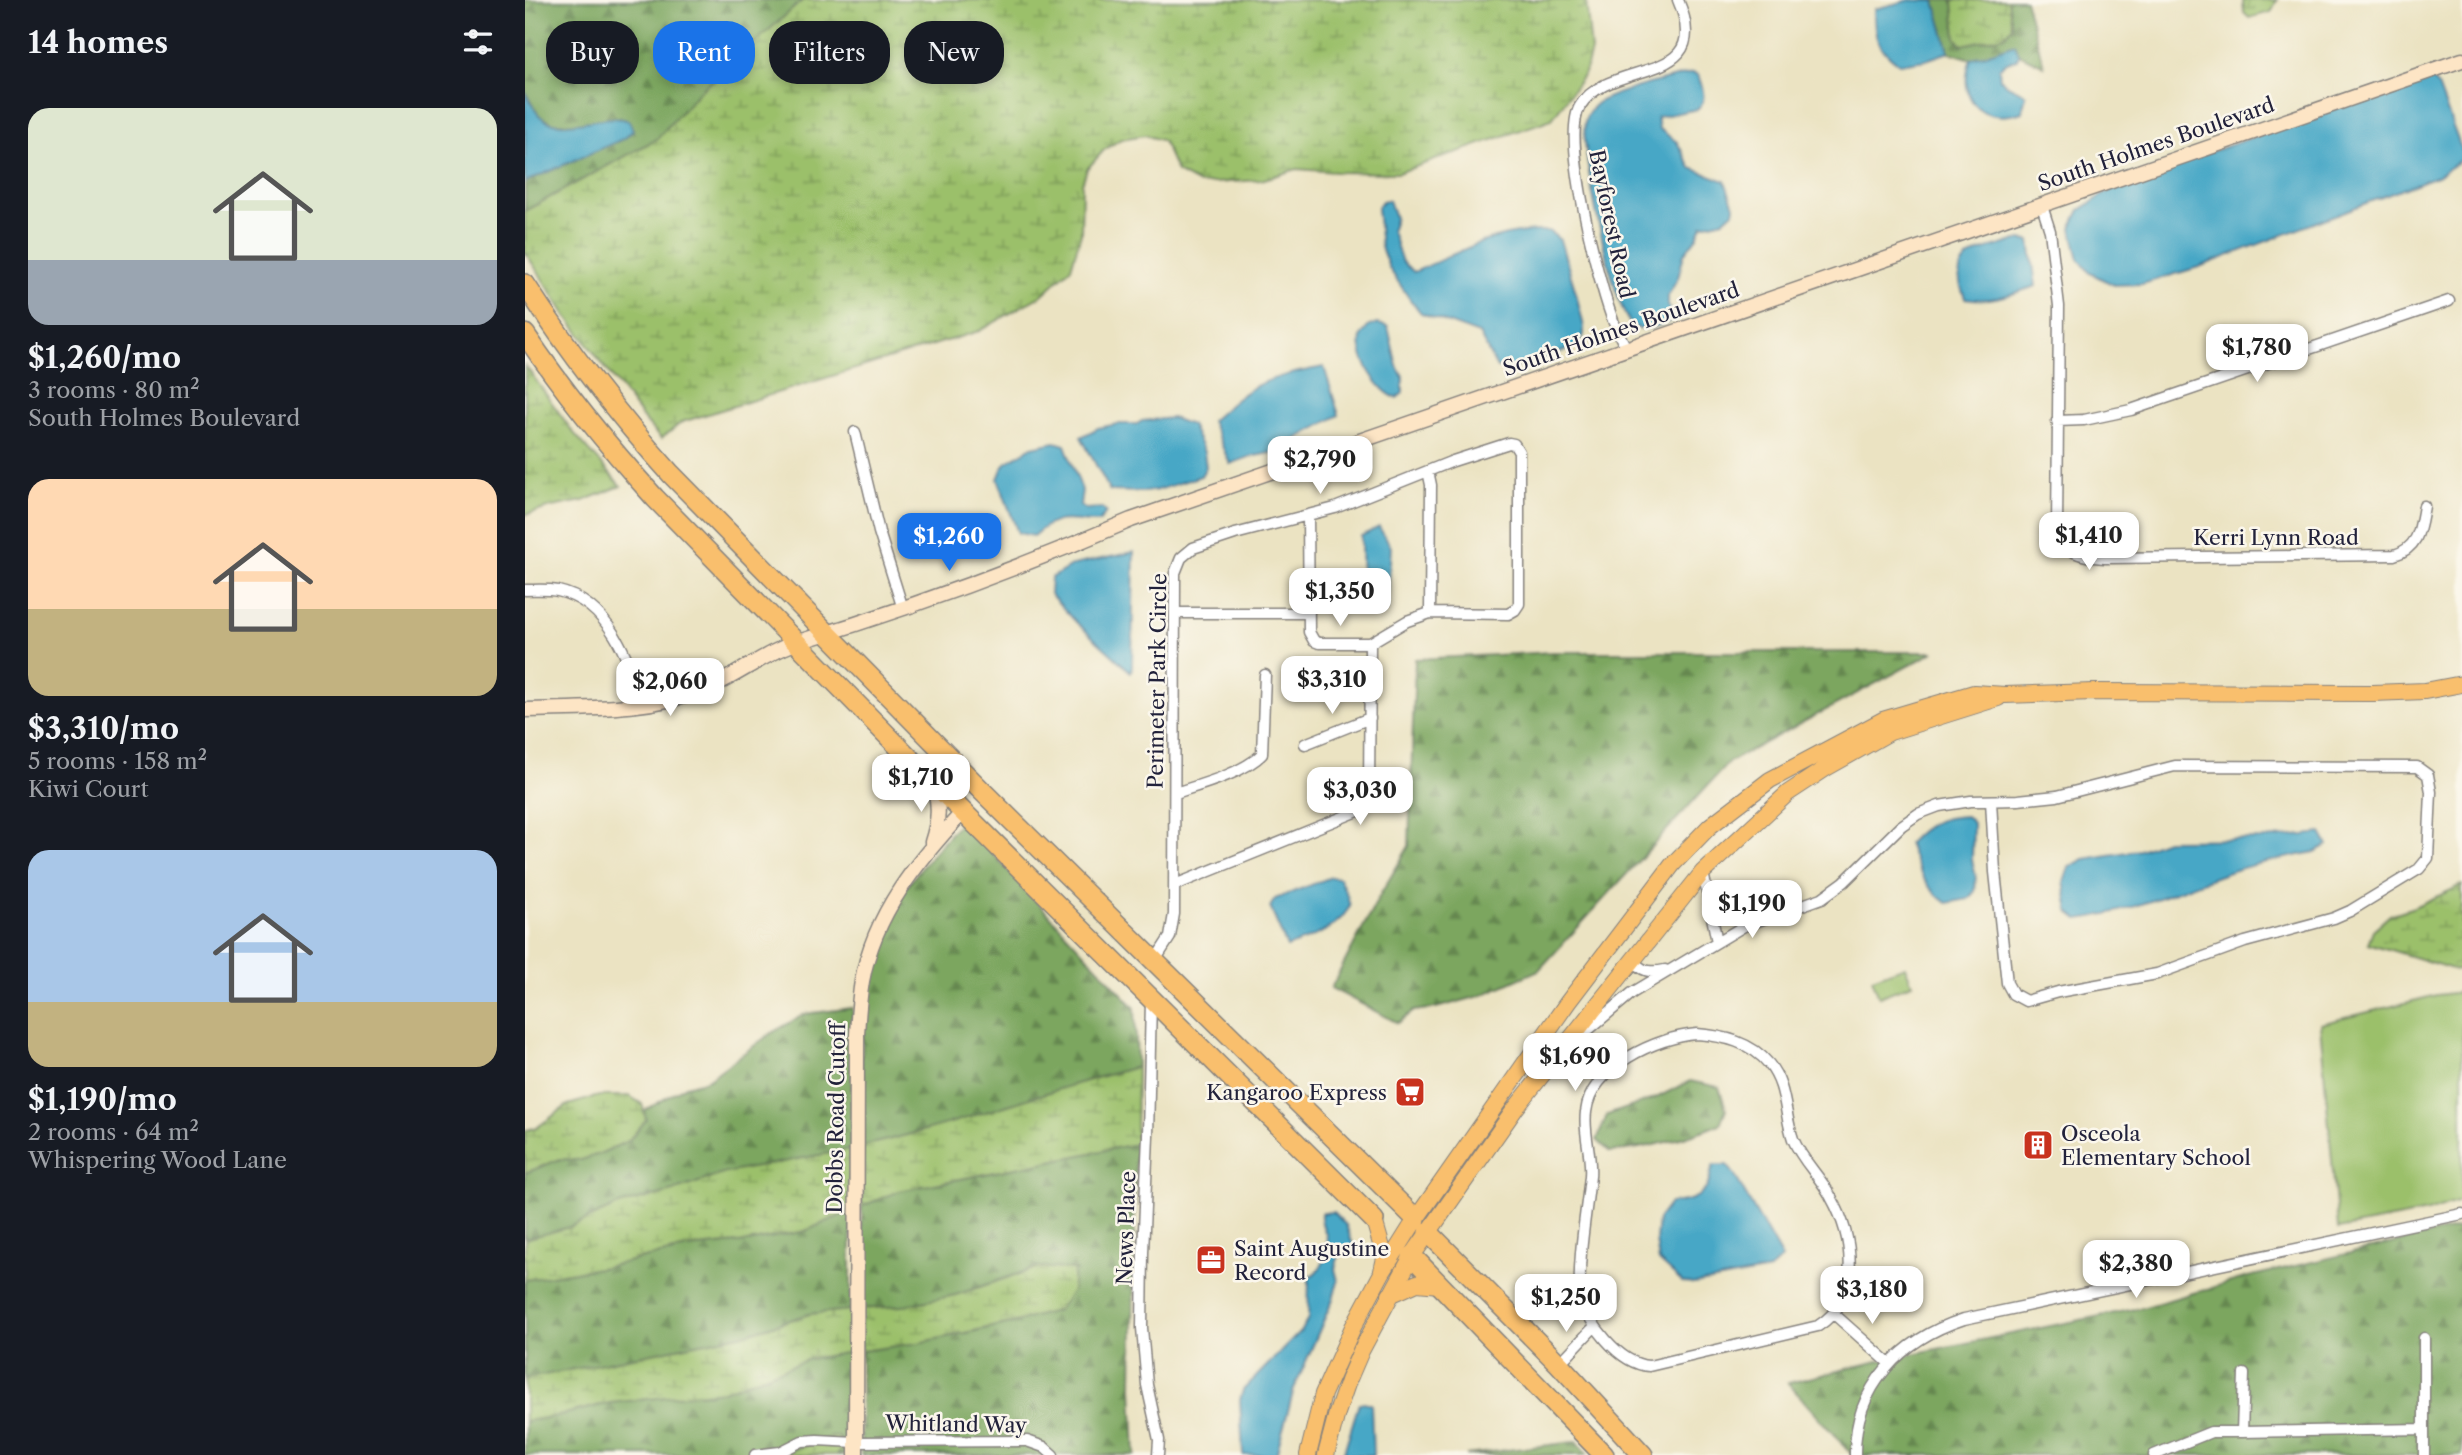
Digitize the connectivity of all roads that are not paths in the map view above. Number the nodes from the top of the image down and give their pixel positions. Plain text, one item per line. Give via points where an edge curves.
1 (1678, 0) edge
2 (2462, 60) edge
3 (2042, 206) junction
4 (525, 284) edge
5 (2449, 301) dead end
6 (525, 334) edge
7 (1627, 349) junction
8 (2057, 421) junction
9 (855, 432) dead end
10 (1428, 471) junction
11 (2424, 506) dead end
12 (1308, 515) junction
13 (525, 590) edge
14 (903, 609) junction
15 (1175, 613) junction
16 (1309, 613) junction
17 (1430, 613) junction
18 (828, 635) junction
19 (795, 643) junction
20 (1370, 643) junction
21 (1265, 675) dead end
22 (2462, 684) edge
23 (2005, 695) junction
24 (643, 705) junction
25 (525, 710) edge
26 (1370, 718) junction
27 (1305, 744) dead end
28 (933, 782) junction
29 (982, 791) junction
30 (1175, 793) junction
31 (1991, 801) junction
32 (963, 812) junction
33 (1024, 832) junction
34 (932, 845) junction
35 (1689, 848) junction
36 (1703, 872) junction
37 (1175, 885) junction
38 (1717, 942) junction
39 (1632, 959) junction
40 (1154, 961) junction
41 (1675, 968) junction
42 (1151, 1000) junction
43 (1553, 1060) junction
44 (2462, 1214) edge
45 (1374, 1220) junction
46 (1422, 1226) junction
47 (1406, 1250) junction
48 (1382, 1273) junction
49 (1440, 1285) junction
50 (1390, 1295) junction
51 (1834, 1314) junction
52 (1595, 1326) junction
53 (2424, 1338) dead end
54 (1889, 1363) junction
55 (1559, 1364) junction
56 (2244, 1374) dead end
57 (2424, 1429) junction
58 (2242, 1432) junction
59 (856, 1449) edge
60 (755, 1455) edge
61 (1053, 1455) edge
62 (1158, 1455) edge
63 (1308, 1455) edge
64 (1327, 1455) edge
65 (1604, 1455) edge
66 (1643, 1455) edge
67 (1854, 1455) edge
68 (2154, 1455) edge
69 (2424, 1455) edge

1 - 7 street, Bayforest Road via 1688,26 1682,50 1667,62 1593,93 1581,104 1575,120 1576,156 1591,241 1611,314
2 - 3 main road, South Holmes Boulevard
3 - 7 main road, South Holmes Boulevard
3 - 8 street, Kerri Lynn Road via 2050,231 2059,306
4 - 18 highway via 628,426
5 - 8 street via 2131,410
6 - 19 highway via 611,449
7 - 14 main road, South Holmes Boulevard via 1131,520
8 - 11 street, Kerri Lynn Road via 2057,530 2064,546 2077,554 2105,558 2394,555 2410,549 2417,539
9 - 14 street
10 - 12 street, Perimeter Park Circle via 1351,503
10 - 17 street
10 - 17 street, Perimeter Park Circle via 1509,443 1520,452 1515,610 1508,614
12 - 15 street, Perimeter Park Circle via 1186,552 1175,573
12 - 16 street
13 - 24 street via 571,595 595,612 625,655
14 - 18 main road, South Holmes Boulevard
15 - 16 street
15 - 30 street, Perimeter Park Circle
16 - 20 street via 1314,641
17 - 20 street, Perimeter Park Circle
18 - 19 main road, South Holmes Boulevard
18 - 29 highway
19 - 24 main road, South Holmes Boulevard via 705,689
19 - 28 highway
20 - 26 street
21 - 30 street via 1262,754 1255,762
22 - 23 main road via 2373,693
23 - 35 main road via 1974,693 1883,720 1770,780
23 - 36 main road via 1890,732 1826,768 1788,793
24 - 25 main road, South Holmes Boulevard
26 - 27 street
26 - 37 street via 1369,794 1358,811
28 - 29 highway via 945,782 964,796
28 - 32 highway
28 - 34 main road via 939,801
29 - 33 highway
30 - 37 street, Perimeter Park Circle
31 - 31 street via 2057,796 2175,766 2417,767 2428,775 2431,838 2428,858 2419,869 2334,918 2157,974 2025,1001 2013,994 2007,983
31 - 38 street via 1939,806 1918,814 1822,898 1744,926
32 - 33 highway via 991,810 1010,828
32 - 34 main road, Dobbs Road Cutoff
32 - 42 highway
33 - 40 highway
34 - 59 main road, Dobbs Road Cutoff via 901,886 862,979 856,1035
35 - 36 main road via 1700,855
35 - 46 main road via 1568,1002
36 - 38 street
36 - 39 main road
37 - 40 street, Perimeter Park Circle via 1172,929
38 - 41 street
39 - 41 street via 1652,972
39 - 43 main road
40 - 46 highway
41 - 43 street via 1632,993
42 - 45 highway
42 - 62 street, News Place via 1142,1328
43 - 46 main road
44 - 54 street via 1964,1319 1930,1332
45 - 47 main road
45 - 48 main road via 1385,1258
46 - 47 main road
46 - 55 highway
47 - 48 main road
47 - 49 highway
47 - 50 main road
48 - 63 main road via 1323,1394
49 - 50 main road via 1417,1283
49 - 65 highway
50 - 64 main road via 1348,1381
51 - 52 street via 1806,1330 1649,1366 1632,1363
51 - 52 street via 1843,1301 1849,1276 1844,1228 1831,1195 1793,1138 1777,1076 1750,1048 1724,1037 1697,1034 1667,1038 1630,1056 1588,1101 1585,1120 1591,1162 1579,1283 1583,1306
51 - 54 street
52 - 55 street
53 - 57 street
54 - 67 street via 1863,1409
55 - 66 highway
56 - 58 street
57 - 58 street
57 - 69 street
58 - 68 street via 2211,1432
59 - 60 street, Whitland Way via 802,1441 780,1452
59 - 61 street, Whitland Way via 1027,1441

